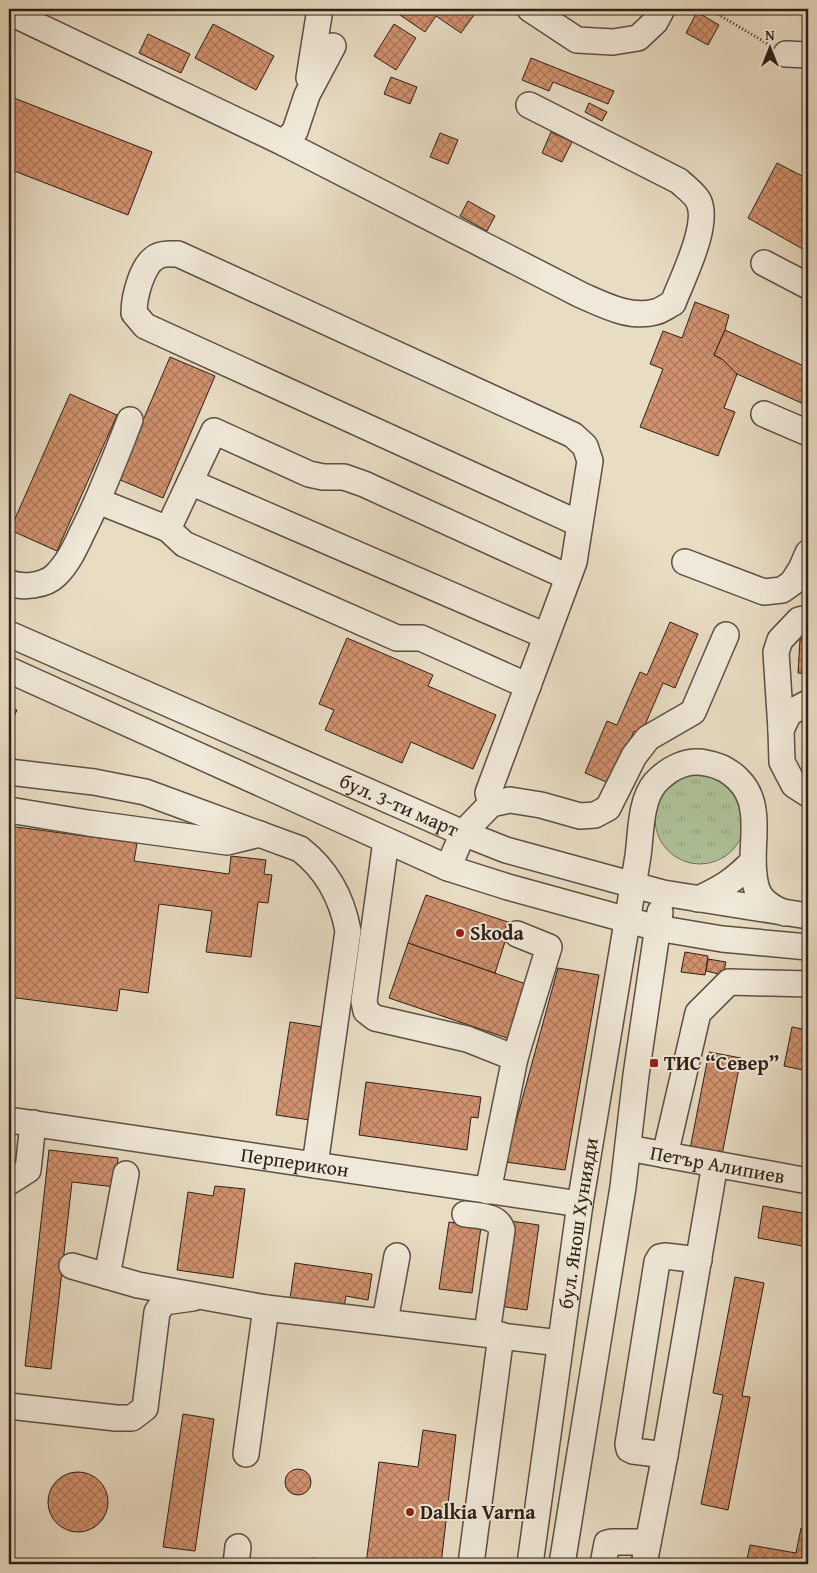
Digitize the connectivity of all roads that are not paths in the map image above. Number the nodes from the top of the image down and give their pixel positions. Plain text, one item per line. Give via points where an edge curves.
1 (320, 9) edge
2 (530, 9) edge
3 (662, 9) edge
4 (9, 12) edge
5 (333, 46) dead end
6 (307, 95) junction
7 (529, 105) dead end
8 (284, 143) junction
9 (764, 263) dead end
10 (808, 286) edge
11 (764, 414) dead end
12 (130, 420) dead end
13 (808, 433) edge
14 (190, 482) junction
15 (98, 501) junction
16 (580, 524) junction
17 (168, 529) junction
18 (808, 553) edge
19 (684, 562) dead end
20 (568, 577) junction
21 (9, 583) edge
22 (808, 618) edge
23 (9, 634) edge
24 (726, 635) dead end
25 (546, 636) junction
26 (9, 670) edge
27 (528, 686) junction
28 (808, 703) edge
29 (781, 730) junction
30 (9, 772) edge
31 (94, 782) junction
32 (808, 794) edge
33 (491, 804) junction
34 (9, 810) edge
35 (88, 823) junction
36 (463, 833) junction
37 (260, 834) junction
38 (386, 841) junction
39 (752, 861) junction
40 (448, 868) junction
41 (633, 885) junction
42 (663, 893) junction
43 (698, 900) junction
44 (797, 914) edge
45 (627, 920) junction
46 (657, 928) junction
47 (518, 934) dead end
48 (808, 948) edge
49 (808, 984) edge
50 (515, 1058) junction
51 (9, 1120) edge
52 (33, 1123) junction
53 (628, 1148) junction
54 (665, 1155) junction
55 (715, 1164) junction
56 (315, 1165) junction
57 (126, 1174) dead end
58 (808, 1181) edge
59 (9, 1182) edge
60 (488, 1190) junction
61 (580, 1204) junction
62 (465, 1214) dead end
63 (397, 1256) dead end
64 (699, 1260) junction
65 (72, 1266) dead end
66 (107, 1276) junction
67 (203, 1297) junction
68 (266, 1308) junction
69 (385, 1321) junction
70 (494, 1334) junction
71 (560, 1342) junction
72 (9, 1406) edge
73 (246, 1454) dead end
74 (665, 1455) junction
75 (646, 1553) edge
76 (471, 1564) edge
77 (530, 1564) edge
78 (562, 1564) edge
79 (603, 1564) edge

1 - 6 street
2 - 3 street via 577,40 613,42 638,38 656,22
4 - 8 street
5 - 6 street
6 - 8 street via 295,131
7 - 8 street via 679,181 698,199 702,214 698,238 673,303 656,312 635,314 609,307
9 - 10 street
11 - 13 street
12 - 15 street
14 - 17 street
14 - 20 street via 214,431 308,474 344,477 364,484
14 - 25 street
15 - 17 street
15 - 21 street via 68,561 55,576 41,584
16 - 16 street via 590,460 585,446 573,435 178,254 156,256 148,264 134,298 134,313 145,326
16 - 20 street via 574,562
17 - 27 street via 184,544 397,638 421,638
18 - 19 street via 792,583 782,590 764,592
20 - 25 street
22 - 29 street via 799,620 780,640 776,652
23 - 36 street, бул. 3-ти март
24 - 33 street via 693,712 648,738 634,756 608,808 595,815 580,816 510,800
25 - 27 street
26 - 38 street, бул. 3-ти март
27 - 33 street via 488,793
28 - 29 street via 789,713
29 - 32 street via 782,762 794,785
30 - 31 street
31 - 35 street
31 - 37 street via 146,792
33 - 36 street
34 - 35 street
35 - 37 street via 227,842
36 - 40 street
36 - 41 street, бул. 3-ти март via 506,850
37 - 56 street via 300,849 313,858 337,894 348,931
38 - 40 street, бул. 3-ти март
38 - 50 street via 364,1001 366,1011 375,1018 467,1039
39 - 41 street via 753,810 739,779 714,764 688,763 674,767 652,786 646,800
39 - 43 street via 738,877
39 - 44 street via 756,888 761,897 769,905
40 - 45 street, бул. 3-ти март
41 - 42 street, бул. 3-ти март
41 - 45 street, бул. Янош Хунияди
42 - 43 street, бул. 3-ти март
42 - 46 street, бул. Янош Хунияди
43 - 44 street, бул. 3-ти март
45 - 46 street, бул. 3-ти март
45 - 61 street, бул. Янош Хунияди
46 - 48 street, бул. 3-ти март
46 - 53 street, бул. Янош Хунияди
47 - 50 street via 549,947
49 - 54 street via 729,982 698,1013
50 - 60 street
51 - 52 street, Перперикон
52 - 56 street, Перперикон
52 - 59 street via 28,1170
53 - 54 street, Петър Алипиев
53 - 78 street, бул. Янош Хунияди
54 - 55 street, Петър Алипиев
55 - 58 street, Петър Алипиев
55 - 64 street
56 - 60 street, Перперикон
57 - 66 street
60 - 61 street, Перперикон
61 - 71 street, бул. Янош Хунияди
62 - 70 street via 494,1219 502,1230
63 - 69 street
64 - 74 street
64 - 74 street via 665,1256 657,1262 628,1444 633,1451
65 - 66 street
66 - 67 street
67 - 68 street
67 - 72 street via 164,1302 157,1312 145,1408 132,1418
68 - 69 street
68 - 73 street
69 - 70 street
70 - 71 street
70 - 76 street
71 - 77 street, бул. Янош Хунияди
74 - 75 street
75 - 79 street via 607,1543

